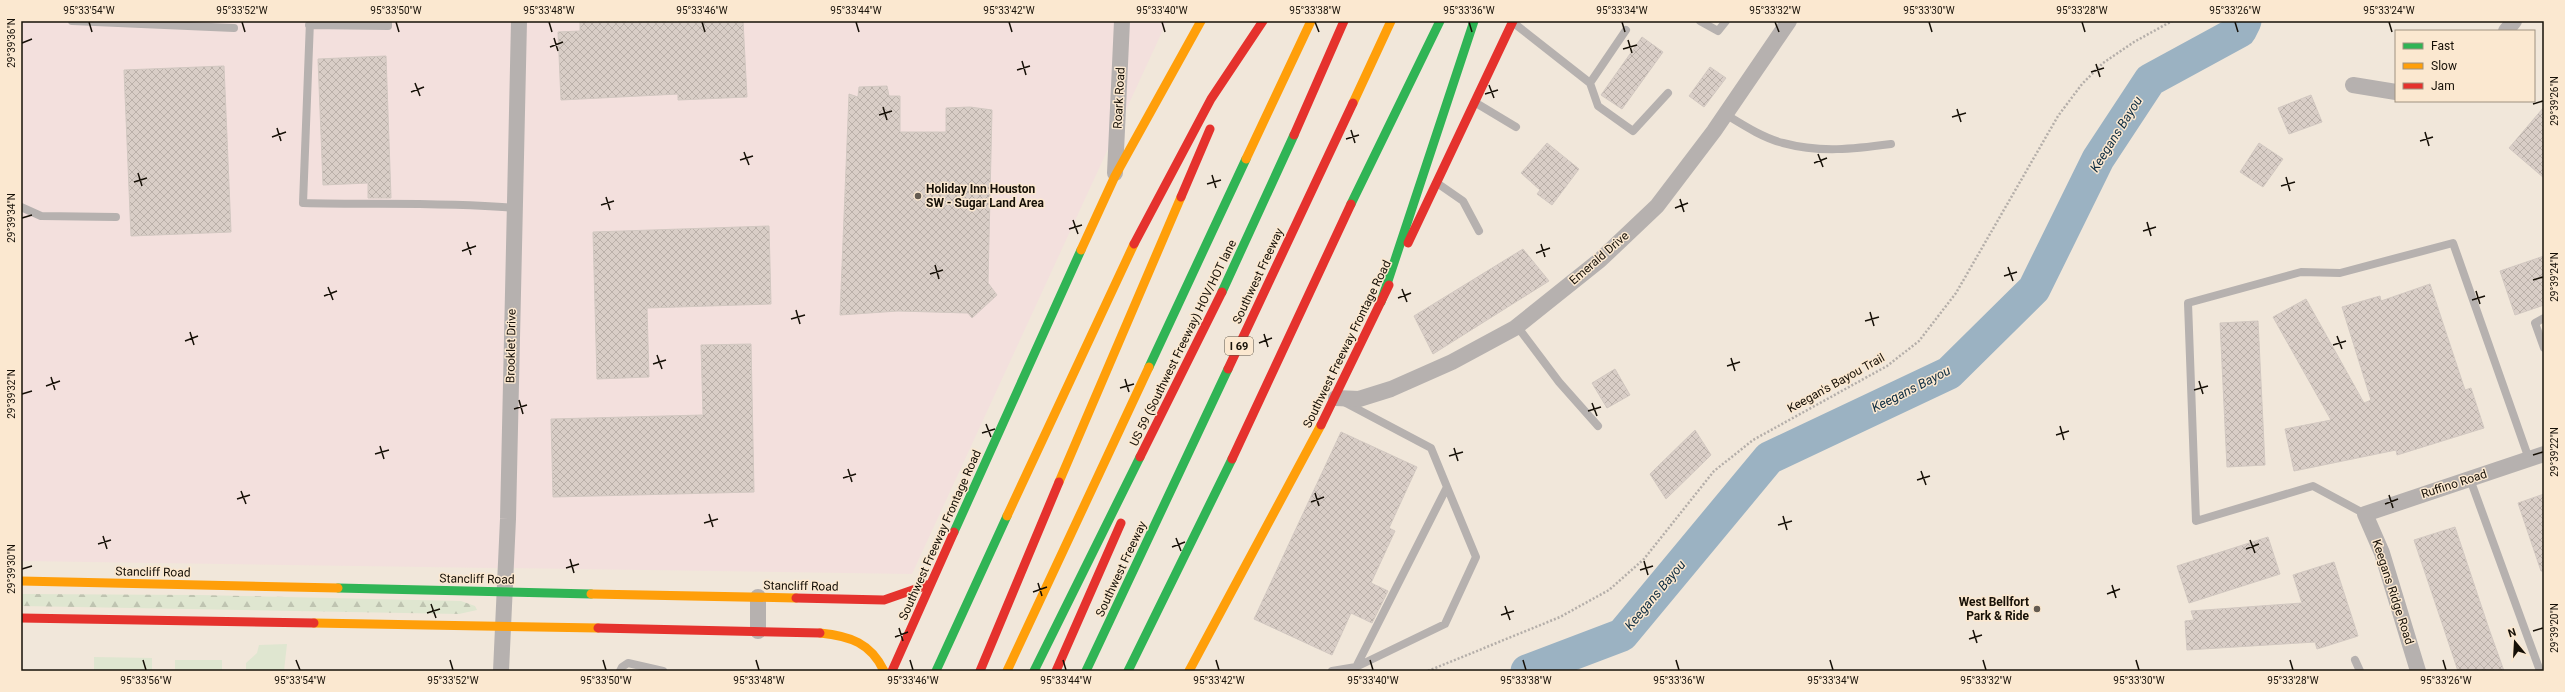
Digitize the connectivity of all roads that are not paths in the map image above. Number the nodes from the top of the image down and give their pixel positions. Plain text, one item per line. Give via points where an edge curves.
1 (72, 21) edge
2 (388, 21) edge
3 (518, 21) edge
4 (1122, 21) edge
5 (1201, 21) edge
6 (1257, 21) edge
7 (1263, 21) edge
8 (1311, 21) edge
9 (1344, 21) edge
10 (1391, 21) edge
11 (1440, 21) edge
12 (1474, 21) edge
13 (1700, 21) edge
14 (1726, 21) edge
15 (1789, 21) edge
16 (2514, 21) edge
17 (1515, 22) edge
18 (310, 23) edge
19 (203, 24) edge
20 (234, 28) dead end
21 (1626, 30) dead end
22 (2507, 30) edge
23 (1590, 83) junction
24 (2353, 85) dead end
25 (2395, 92) edge
26 (1668, 93) dead end
27 (1224, 98) dead end
28 (1475, 102) junction
29 (1725, 114) junction
30 (1214, 120) dead end
31 (1516, 127) dead end
32 (1891, 144) dead end
33 (1115, 176) junction
34 (1437, 183) junction
35 (21, 207) edge
36 (515, 208) junction
37 (116, 217) dead end
38 (1480, 231) dead end
39 (1381, 302) junction
40 (2544, 318) edge
41 (1518, 326) junction
42 (2544, 348) edge
43 (1182, 374) junction
44 (1336, 398) junction
45 (1598, 426) dead end
46 (2537, 456) edge
47 (1146, 468) dead end
48 (2470, 479) junction
49 (1447, 487) junction
50 (1127, 510) dead end
51 (2365, 514) junction
52 (21, 581) edge
53 (930, 584) junction
54 (505, 592) junction
55 (758, 597) junction
56 (21, 618) edge
57 (503, 626) junction
58 (758, 631) junction
59 (2355, 660) dead end
60 (1356, 667) junction
61 (501, 671) edge
62 (620, 671) edge
63 (662, 671) edge
64 (884, 671) edge
65 (892, 671) edge
66 (936, 671) edge
67 (980, 671) edge
68 (1008, 671) edge
69 (1034, 671) edge
70 (1056, 671) edge
71 (1086, 671) edge
72 (1128, 671) edge
73 (1189, 671) edge
74 (1332, 671) edge
75 (2360, 671) edge
76 (2418, 671) edge
77 (2540, 671) edge

1 - 19 lane
2 - 18 lane via 388,26
3 - 36 street, Brooklet Drive
4 - 33 street, Roark Road
5 - 33 main road, Southwest Freeway Frontage Road
6 - 27 main road
7 - 66 main road via 1211,99 1118,275
8 - 68 main road
9 - 43 main road, US 59 (Southwest Freeway) HOV/HOT lane via 1241,252
10 - 71 main road, Southwest Freeway / I 69
11 - 72 main road
12 - 39 main road
13 - 14 lane via 1718,31
15 - 29 street, Emerald Drive
16 - 22 street
17 - 23 lane
17 - 28 main road, Southwest Freeway Frontage Road
18 - 36 lane via 303,203 398,206 463,203
19 - 20 lane
21 - 23 lane
23 - 26 lane via 1598,106 1633,131
24 - 25 street
28 - 31 lane
28 - 34 main road, Southwest Freeway Frontage Road
29 - 32 lane via 1762,135 1783,143 1840,151
29 - 41 street, Emerald Drive via 1657,206 1600,260
30 - 67 main road
33 - 53 main road, Southwest Freeway Frontage Road
34 - 38 lane via 1463,201
34 - 39 main road, Southwest Freeway Frontage Road
35 - 37 lane via 41,216
36 - 54 street, Brooklet Drive
39 - 44 main road, Southwest Freeway Frontage Road
40 - 42 lane via 2535,323
41 - 44 street, Emerald Drive via 1452,362 1391,389 1359,399
41 - 45 lane via 1559,382
43 - 47 main road
43 - 69 main road, US 59 (Southwest Freeway) HOV/HOT lane via 1078,576
44 - 49 lane via 1431,448
44 - 73 main road, Southwest Freeway Frontage Road
46 - 48 street, Ruffino Road
46 - 51 lane via 2453,243 2340,273 2301,272 2188,303 2196,520 2313,486
48 - 51 street, Ruffino Road
48 - 77 lane
49 - 60 lane
49 - 60 lane via 1476,557 1446,624
50 - 70 main road
51 - 76 street, Keegans Ridge Road via 2382,553
52 - 54 main road, Stancliff Road
53 - 55 main road, Stancliff Road via 884,600
53 - 65 main road, Southwest Freeway Frontage Road
54 - 55 main road, Stancliff Road
54 - 57 street, Brooklet Drive
55 - 58 street
56 - 57 main road
57 - 58 main road
57 - 61 street, Brooklet Drive
58 - 64 main road via 812,632 847,636 866,645 880,659
59 - 75 lane
60 - 74 lane
62 - 63 lane via 628,663 636,663

